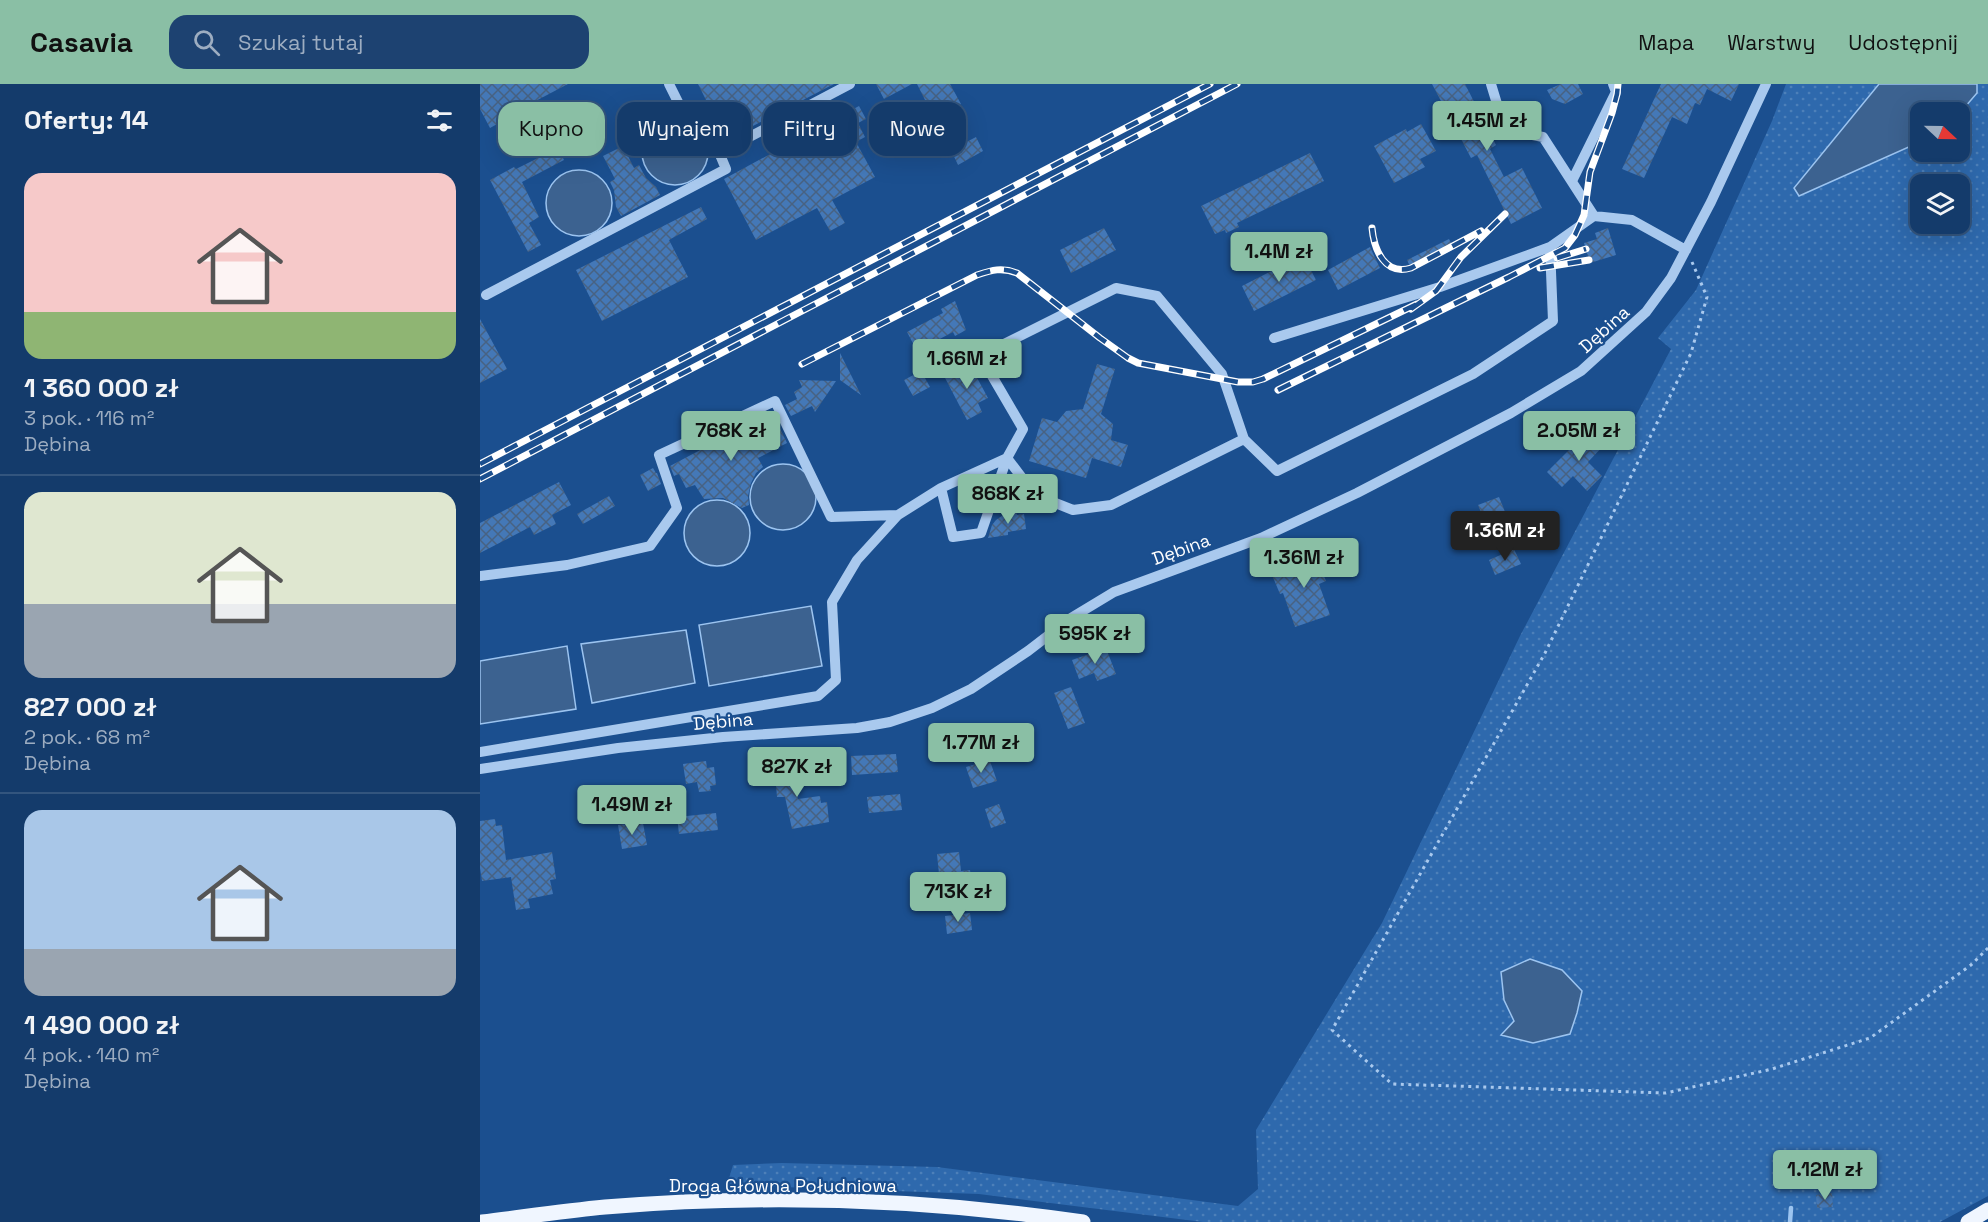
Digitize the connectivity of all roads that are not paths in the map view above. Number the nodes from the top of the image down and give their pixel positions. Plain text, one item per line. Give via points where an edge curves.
1 (669, 84) edge
2 (850, 84) edge
3 (1491, 84) edge
4 (1613, 84) edge
5 (1766, 84) edge
6 (678, 102) edge
7 (751, 136) edge
8 (720, 156) edge
9 (1572, 181) junction
10 (1594, 216) junction
11 (1550, 247) junction
12 (1686, 250) junction
13 (486, 295) dead end
14 (1274, 338) dead end
15 (1244, 439) junction
16 (1007, 458) junction
17 (941, 488) junction
18 (897, 515) junction
19 (480, 576) edge
20 (480, 752) edge
21 (480, 769) edge
22 (1988, 1210) edge
23 (482, 1222) edge
24 (1083, 1222) edge
25 (1968, 1222) edge

1 - 6 street
2 - 7 street
3 - 9 street via 1504,130 1543,137
4 - 9 street via 1616,92
5 - 12 street, Dębina
8 - 13 street via 726,169
9 - 10 street
10 - 11 street
10 - 12 street via 1632,220
11 - 14 street via 1440,287
11 - 15 street via 1554,321 1473,374 1277,471
12 - 21 street, Dębina via 1646,312 1581,371 1511,413 1357,493 1261,538 1114,592 971,689 932,708 857,728 618,748
15 - 16 street via 1111,505 1073,510 1035,495
15 - 16 street via 1222,374 1157,296 1116,288 994,349 988,369 1023,429
16 - 17 street
16 - 17 street via 981,532 953,537
17 - 18 street
18 - 19 street via 831,517 775,401 659,455 677,508 650,546 567,565
18 - 20 street via 857,560 832,602 837,680 818,696
22 - 25 main road
23 - 24 main road, Droga Główna Południowa via 604,1207 717,1201 929,1206

